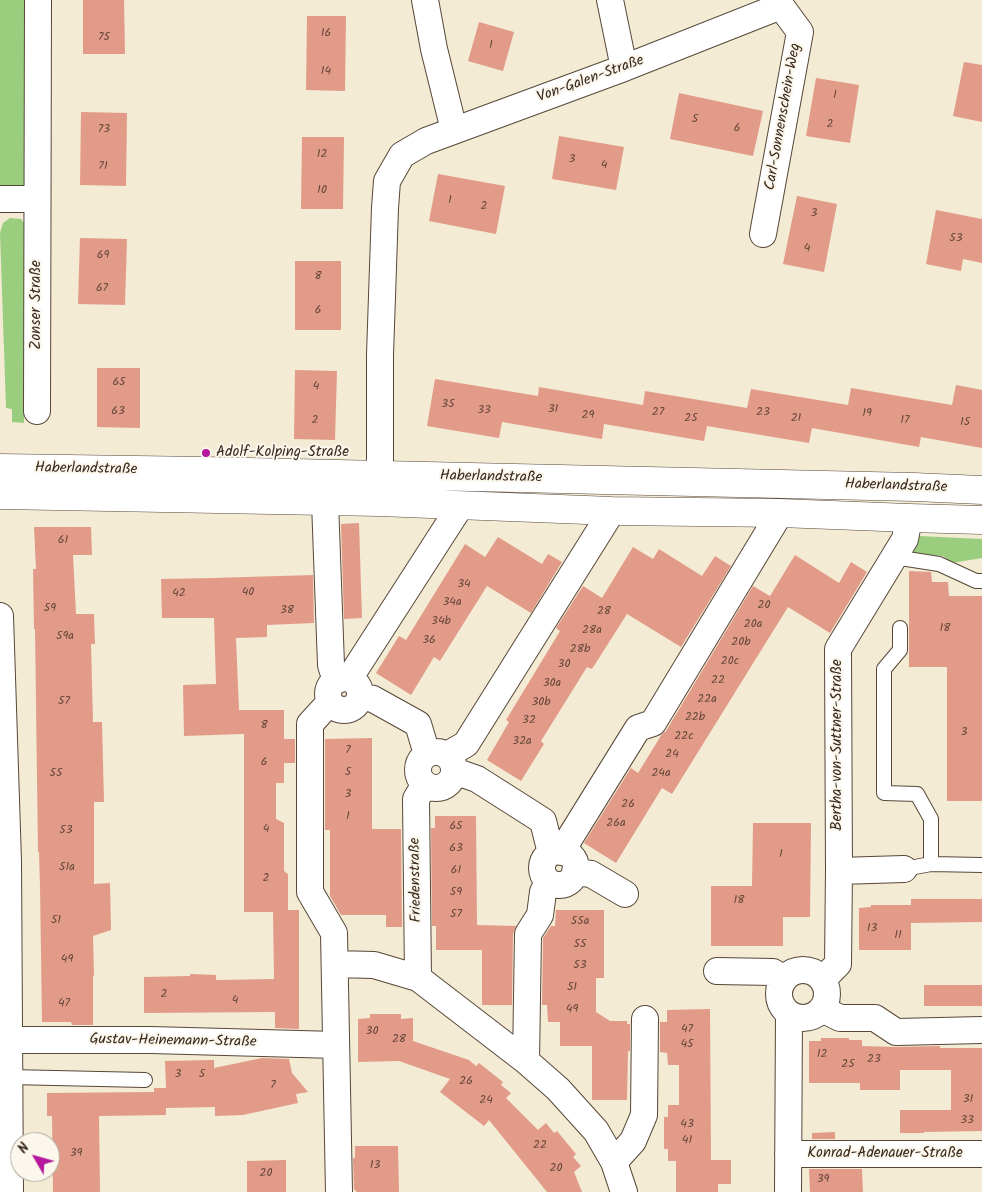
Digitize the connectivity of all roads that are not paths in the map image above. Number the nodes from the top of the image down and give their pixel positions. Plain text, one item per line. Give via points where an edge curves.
1 (38, 0) edge
2 (426, 0) edge
3 (610, 0) edge
4 (781, 3) edge
5 (624, 68) junction
6 (454, 130) junction
7 (0, 199) edge
8 (37, 199) junction
9 (763, 234) dead end
10 (37, 411) dead end
11 (0, 468) edge
12 (380, 475) junction
13 (982, 490) edge
14 (0, 495) edge
15 (325, 502) junction
16 (379, 502) junction
17 (462, 505) junction
18 (612, 512) junction
19 (780, 513) junction
20 (909, 518) junction
21 (982, 520) edge
22 (894, 557) junction
23 (982, 580) edge
24 (0, 616) edge
25 (900, 628) dead end
26 (344, 690) junction
27 (443, 760) junction
28 (563, 859) junction
29 (4, 861) edge
30 (932, 864) junction
31 (982, 864) edge
32 (904, 868) joint
33 (839, 870) junction
34 (625, 894) dead end
35 (335, 964) junction
36 (717, 971) dead end
37 (418, 978) junction
38 (784, 979) junction
39 (822, 980) junction
40 (822, 1009) junction
41 (789, 1014) junction
42 (645, 1019) dead end
43 (982, 1030) edge
44 (10, 1040) junction
45 (336, 1045) junction
46 (526, 1061) junction
47 (10, 1077) junction
48 (145, 1080) dead end
49 (788, 1154) junction
50 (982, 1154) edge
51 (614, 1162) junction
52 (10, 1192) edge
53 (339, 1192) edge
54 (624, 1192) edge
55 (788, 1192) edge

1 - 8 street, Zonser Straße
2 - 6 street
3 - 5 street
4 - 5 street, Von-Galen-Straße
4 - 9 street, Carl-Sonnenschein-Weg via 800,32
5 - 6 street, Von-Galen-Straße
6 - 12 street, Von-Galen-Straße via 426,141 402,156 387,181 380,355
7 - 8 street
8 - 10 street, Zonser Straße
11 - 12 street, Haberlandstraße
12 - 13 street, Haberlandstraße
12 - 16 street
14 - 15 street, Haberlandstraße
15 - 16 street, Haberlandstraße
15 - 26 street via 331,665
16 - 17 street, Haberlandstraße
17 - 18 street, Haberlandstraße
17 - 26 street, Haberlandstraße
18 - 19 street, Haberlandstraße
18 - 27 street via 466,744
19 - 20 street, Haberlandstraße
19 - 28 street via 653,723 638,728
20 - 21 street, Haberlandstraße
20 - 22 street, Bertha-von-Suttner-Straße via 905,539
22 - 23 lane via 939,564 976,581
22 - 33 street, Bertha-von-Suttner-Straße via 838,649
24 - 29 street
25 - 30 lane via 900,650 884,669 884,793 917,794 931,819
26 - 27 street via 373,699 418,724
26 - 35 street, Haberlandstraße via 310,724 310,892 334,933
27 - 28 street via 544,821
27 - 37 street, Friedenstraße via 423,758 418,768 425,784 416,798
28 - 34 street
28 - 46 street via 543,861 542,873 548,882 543,892 540,915 528,934
29 - 44 street
30 - 31 lane
30 - 32 lane
32 - 33 street
33 - 39 street, Bertha-von-Suttner-Straße via 838,964
35 - 37 street via 374,965
35 - 45 street, Haberlandstraße
36 - 38 street via 773,972
37 - 46 street
38 - 39 street via 803,970 811,971
38 - 41 street via 779,994
39 - 40 street via 828,994
40 - 41 street via 810,1018
40 - 43 street via 840,1018 875,1018 896,1032
41 - 49 street
42 - 51 street via 644,1115 633,1141
44 - 45 street, Gustav-Heinemann-Straße
44 - 47 street
45 - 53 street, Haberlandstraße
46 - 51 street via 558,1089 596,1131
47 - 48 lane
47 - 52 street
49 - 50 street, Konrad-Adenauer-Straße
49 - 55 street
51 - 54 street

